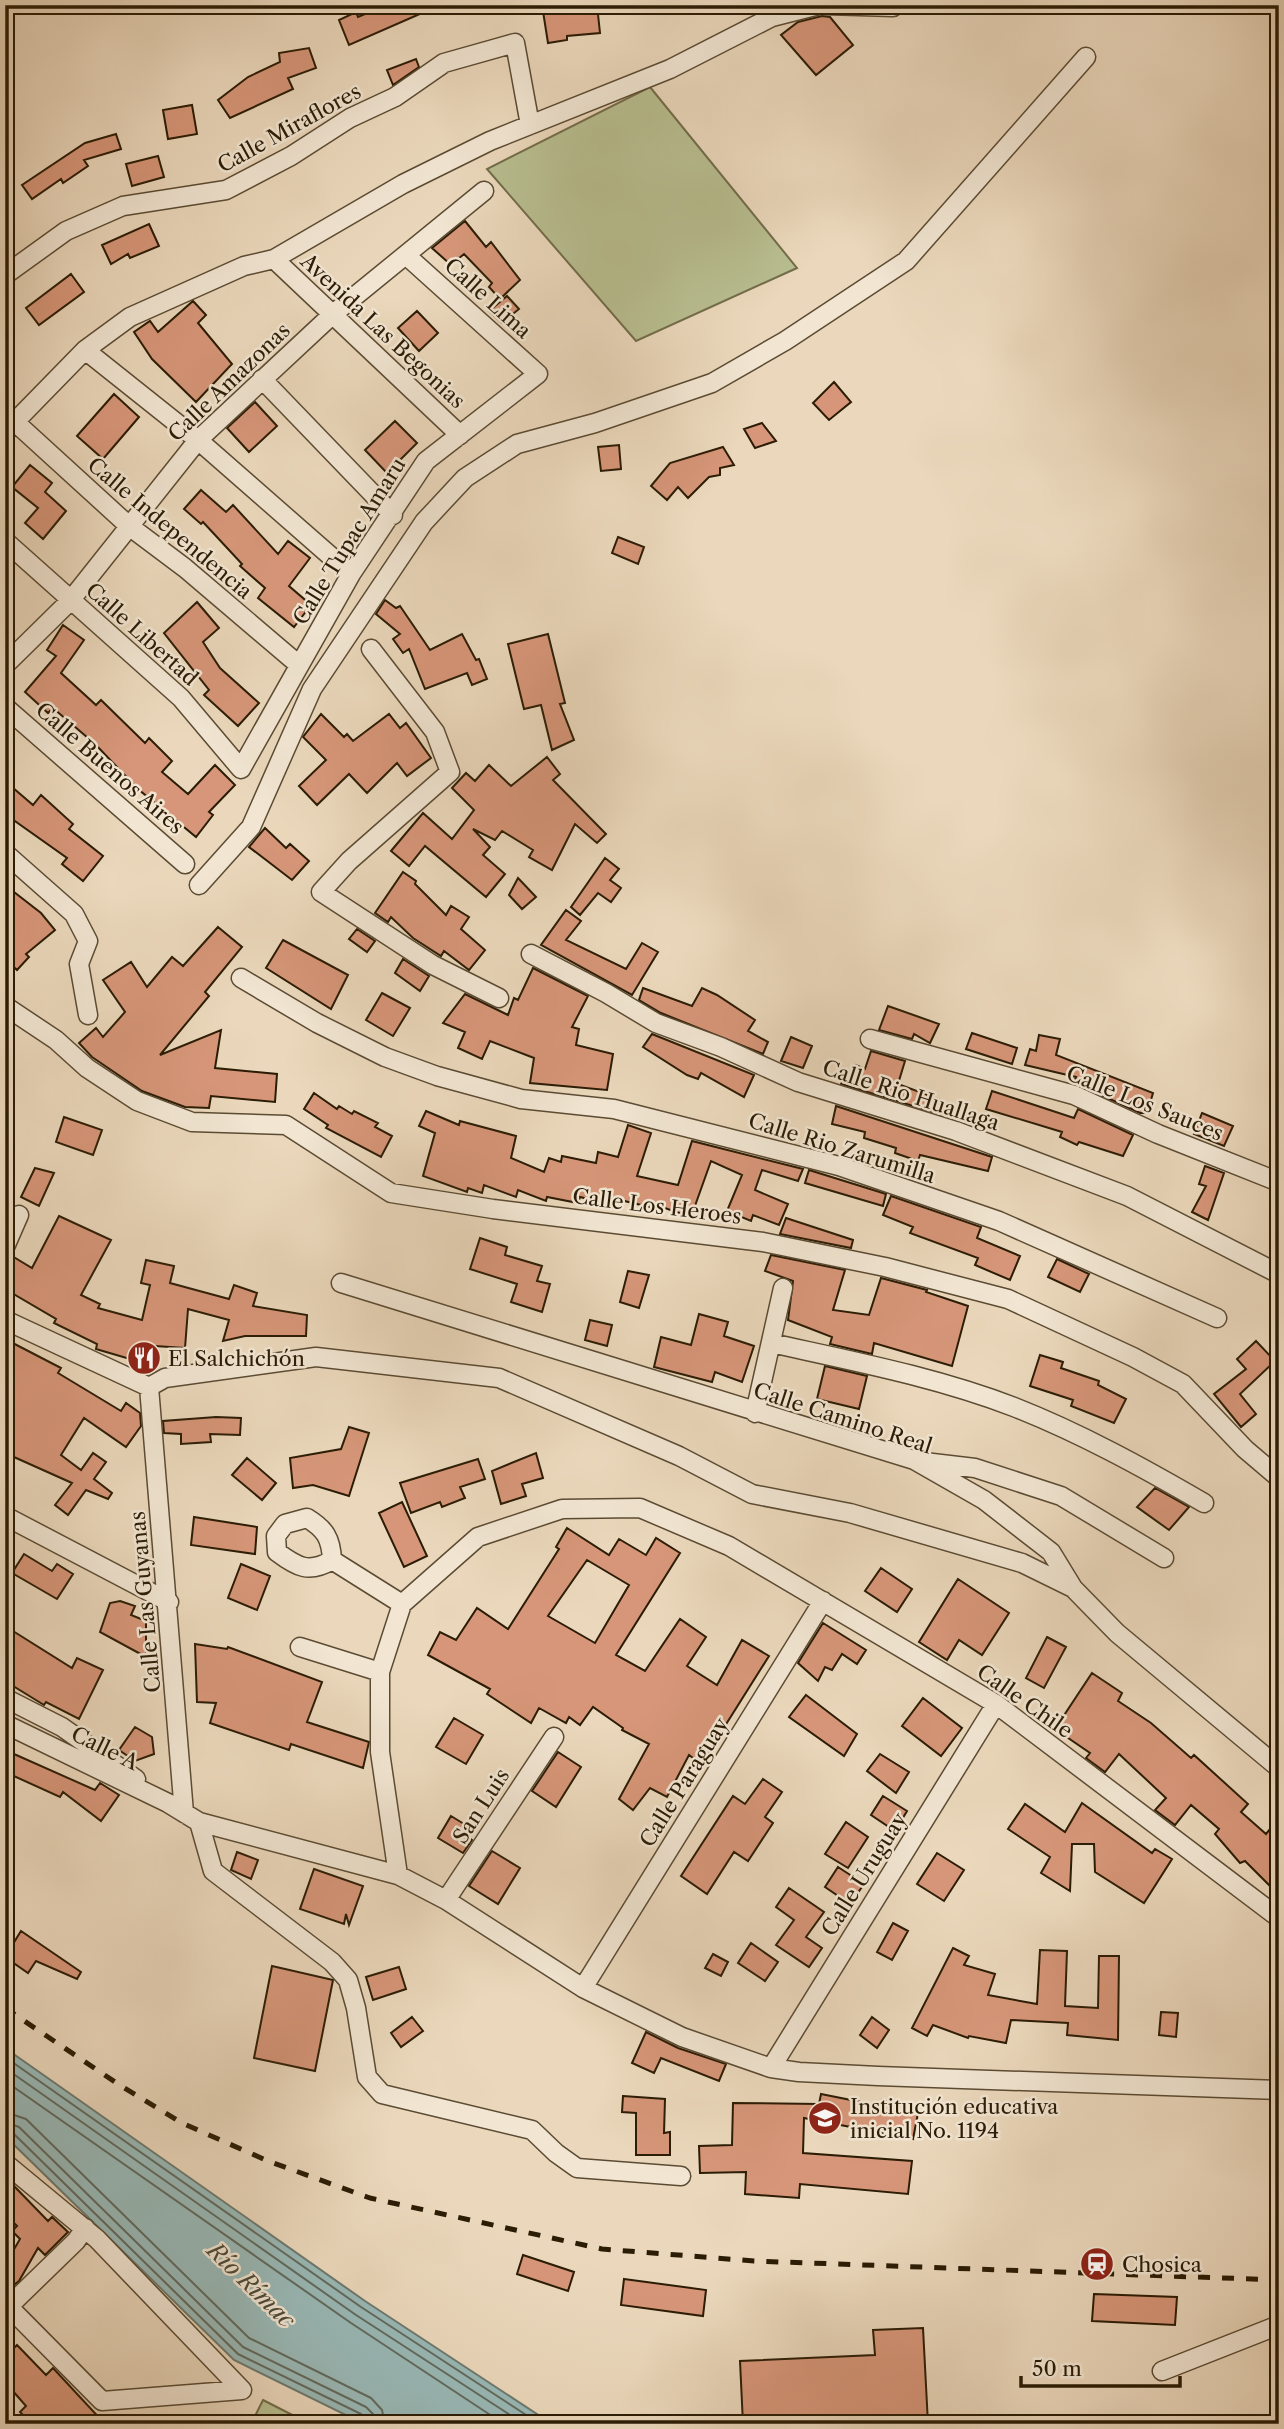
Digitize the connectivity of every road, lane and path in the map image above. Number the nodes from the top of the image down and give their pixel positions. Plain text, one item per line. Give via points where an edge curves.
1 (819, 5) edge
2 (825, 5) edge
3 (892, 7) dead end
4 (1087, 57) dead end
5 (530, 125) junction
6 (484, 191) dead end
7 (408, 257) junction
8 (274, 259) junction
9 (5, 275) edge
10 (333, 314) junction
11 (85, 350) junction
12 (538, 374) joint
13 (262, 379) junction
14 (10, 427) edge
15 (460, 435) junction
16 (198, 440) junction
17 (393, 515) junction
18 (129, 526) junction
19 (5, 541) edge
20 (351, 574) junction
21 (71, 601) junction
22 (371, 649) dead end
23 (5, 665) edge
24 (299, 665) junction
25 (5, 707) edge
26 (241, 769) joint
27 (5, 853) edge
28 (185, 864) dead end
29 (199, 885) dead end
30 (531, 954) dead end
31 (242, 978) dead end
32 (499, 998) dead end
33 (5, 1006) edge
34 (88, 1015) dead end
35 (870, 1039) dead end
36 (1279, 1182) edge
37 (19, 1215) dead end
38 (5, 1247) edge
39 (1279, 1274) edge
40 (341, 1283) dead end
41 (783, 1287) dead end
42 (1217, 1318) dead end
43 (5, 1320) edge
44 (771, 1343) junction
45 (149, 1387) junction
46 (755, 1413) junction
47 (914, 1460) junction
48 (1279, 1478) edge
49 (1204, 1503) dead end
50 (5, 1516) edge
51 (1164, 1559) dead end
52 (332, 1560) dead end
53 (1073, 1588) junction
54 (823, 1601) junction
55 (169, 1602) junction
56 (402, 1604) junction
57 (300, 1647) dead end
58 (380, 1672) junction
59 (5, 1698) edge
60 (996, 1704) junction
61 (5, 1724) edge
62 (554, 1737) dead end
63 (1279, 1769) edge
64 (168, 1803) junction
65 (192, 1818) junction
66 (398, 1875) junction
67 (446, 1900) junction
68 (1279, 1918) edge
69 (583, 1988) junction
70 (771, 2068) junction
71 (1279, 2090) edge
72 (5, 2164) edge
73 (681, 2176) dead end
74 (85, 2228) junction
75 (7, 2306) edge
76 (1279, 2325) edge
77 (1162, 2371) dead end

1 - 5 street via 772,17 670,69
2 - 3 street
4 - 29 street via 906,261 712,383 517,444 465,478 424,522 312,689 251,827
5 - 8 street via 403,184
5 - 9 street, Calle Miraflores via 515,43 444,63 395,97 226,190 123,206 66,231
6 - 7 street, Calle Amazonas
7 - 10 street, Calle Amazonas
7 - 12 street, Calle Lima
8 - 10 street, Avenida Las Begonias
8 - 11 street via 244,266 130,317
10 - 13 street, Calle Amazonas
10 - 15 street, Avenida Las Begonias
11 - 14 street
11 - 16 street
12 - 15 street, Calle Tupac Amaru
13 - 16 street, Calle Amazonas
13 - 17 street
14 - 18 street, Calle Independencia
15 - 17 street, Calle Tupac Amaru via 426,461
16 - 18 street, Calle Amazonas
16 - 20 street
17 - 20 street, Calle Tupac Amaru
18 - 21 street, Calle Amazonas
18 - 24 street, Calle Independencia
19 - 21 street, Calle Libertad
20 - 24 street, Calle Tupac Amaru
21 - 23 street, Calle Amazonas
21 - 26 street, Calle Libertad via 181,698
22 - 32 street via 435,732 450,772 349,861 321,892 433,965
24 - 26 street, Calle Tupac Amaru
25 - 28 street, Calle Buenos Aires
27 - 34 street via 79,923 88,941 79,964
30 - 39 street, Calle Rio Huallaga via 656,1023 798,1082 956,1131 1127,1196
31 - 42 street, Calle Rio Zarumilla via 385,1058 521,1099 614,1108 839,1166 999,1221
33 - 48 street, Calle Los Heroes via 137,1101 192,1122 286,1125 391,1193 763,1242 885,1267 1008,1300 1183,1384
35 - 36 street, Calle Los Sauces via 1074,1095
37 - 38 street
40 - 46 street, Calle Camino Real
41 - 44 street
43 - 45 street
44 - 46 street
44 - 49 street via 892,1370 1011,1406 1095,1442
45 - 53 street via 165,1378 316,1357 499,1378 679,1456 752,1494 850,1513 1022,1563
45 - 55 street, Calle Las Guyanas
46 - 47 street, Calle Camino Real
47 - 51 street via 975,1468 1061,1496
47 - 53 street, Calle Camino Real via 984,1500 1051,1552
50 - 55 street
52 - 56 street
53 - 63 street, Calle Camino Real via 1117,1633
54 - 56 street, Calle Chile via 729,1546 640,1507 562,1509 478,1537
54 - 60 street, Calle Chile
54 - 69 street, Calle Paraguay
55 - 65 street, Calle Las Guyanas
56 - 58 street
57 - 58 street
58 - 66 street via 380,1752
59 - 64 street via 62,1727
60 - 68 street, Calle Chile
60 - 70 street, Calle Uruguay
61 - 64 street, Calle A
62 - 67 street, San Luis
64 - 65 street, Calle A
65 - 66 street, Calle A
65 - 73 street, Calle Las Guyanas via 213,1871 332,1962 348,1980 367,2077 382,2094 532,2130 578,2168
66 - 67 street, Calle A
67 - 69 street, Calle A
69 - 70 street, Calle A via 682,2037
70 - 71 street, Calle A
72 - 74 street
74 - 75 street
74 - 75 street via 242,2390 102,2401
76 - 77 street

